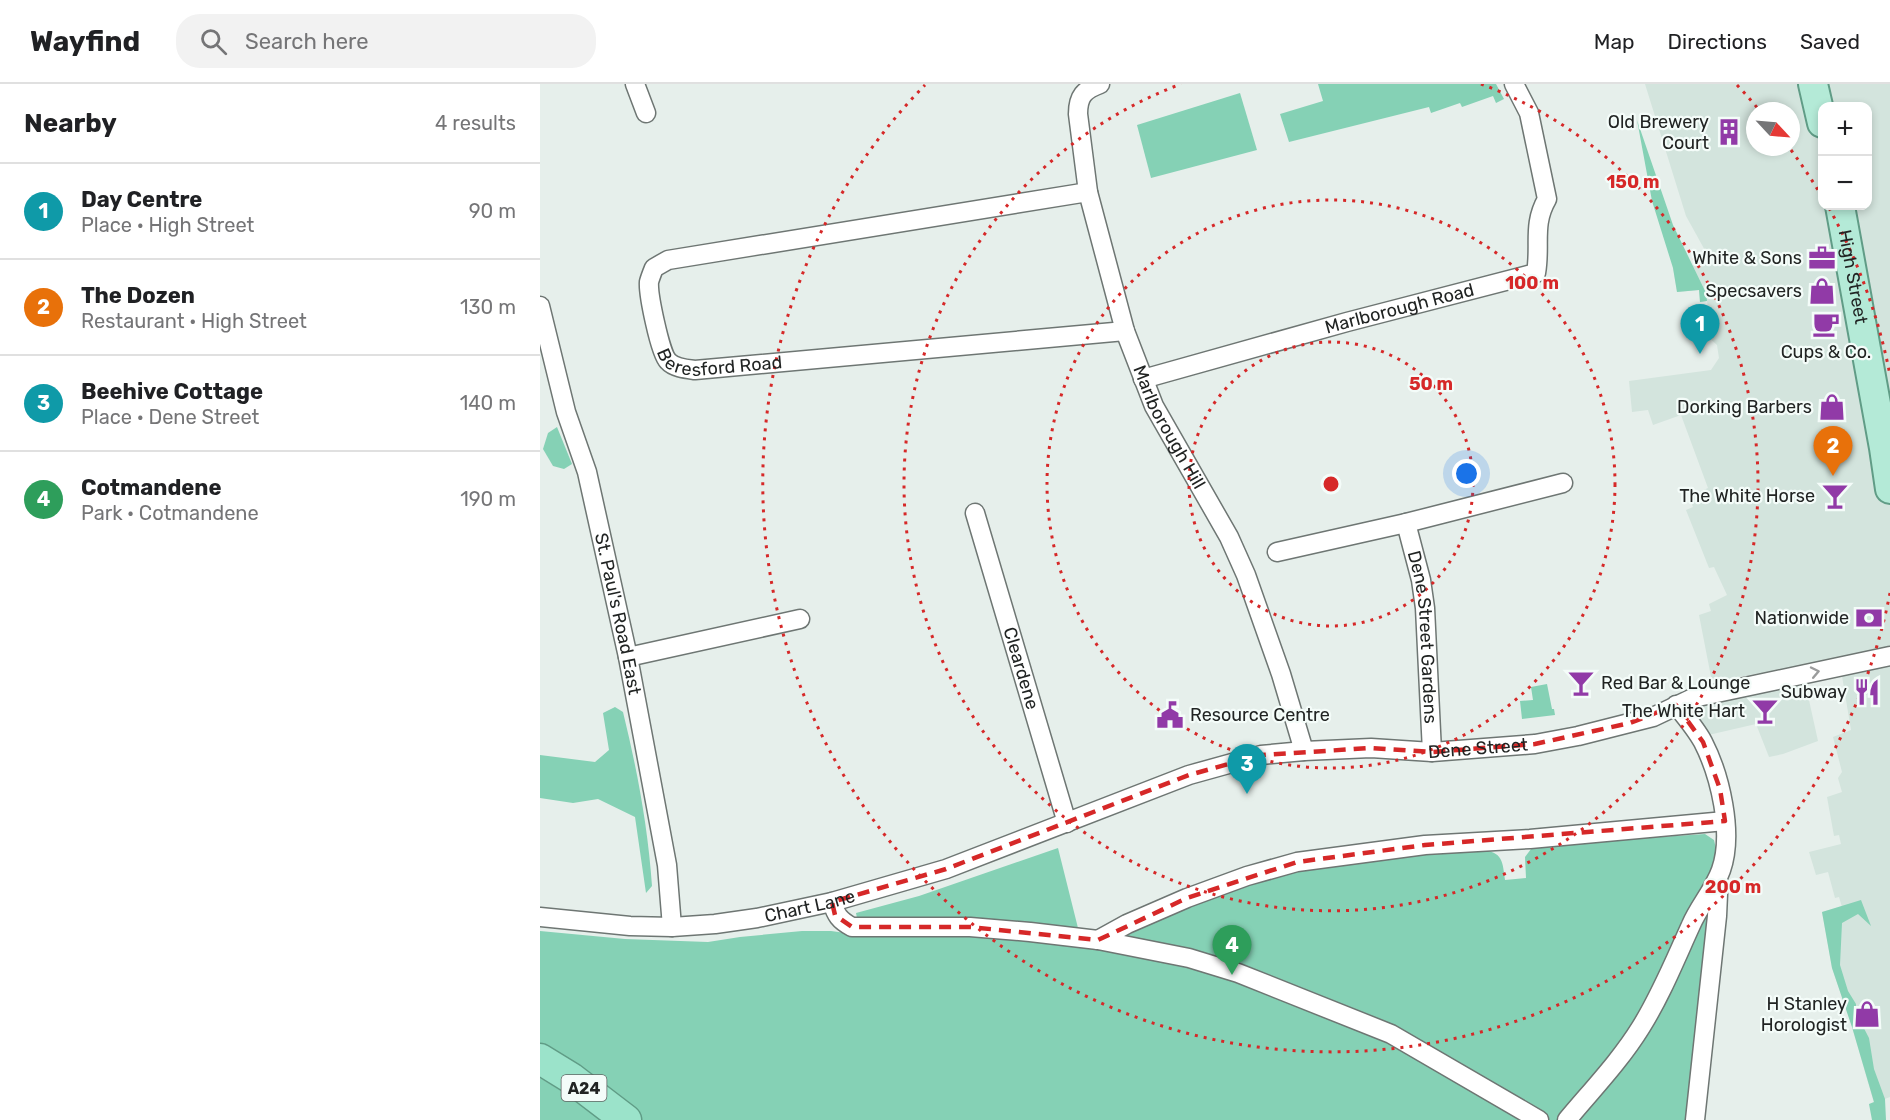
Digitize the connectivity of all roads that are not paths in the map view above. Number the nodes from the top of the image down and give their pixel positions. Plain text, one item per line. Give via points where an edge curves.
1 (635, 84) edge
2 (1514, 84) edge
3 (1813, 84) edge
4 (1092, 88) edge
5 (1818, 106) edge
6 (646, 113) dead end
7 (1088, 192) junction
8 (1841, 210) edge
9 (540, 306) edge
10 (1125, 332) junction
11 (1143, 379) junction
12 (1889, 478) edge
13 (1563, 483) dead end
14 (975, 513) dead end
15 (1406, 523) junction
16 (1277, 552) dead end
17 (800, 619) dead end
18 (1890, 656) edge
19 (628, 657) junction
20 (1676, 705) junction
21 (1304, 751) junction
22 (1432, 752) junction
23 (1725, 821) junction
24 (1067, 823) junction
25 (1714, 885) junction
26 (832, 902) junction
27 (540, 917) edge
28 (672, 927) junction
29 (1098, 940) junction
30 (540, 1059) edge
31 (626, 1120) edge
32 (1539, 1120) edge
33 (1567, 1120) edge
34 (1695, 1120) edge

1 - 6 street
2 - 11 street, Marlborough Road via 1529,113 1547,199 1540,210 1537,228 1536,273
3 - 5 main road
4 - 7 street, Marlborough Hill via 1078,101
7 - 10 street, Marlborough Hill
7 - 10 street, Beresford Road via 661,262 654,268 649,283 662,351 668,362 695,370
8 - 12 main road, High Street
9 - 19 street, St. Paul's Road East via 566,412 587,472
10 - 11 street, Marlborough Hill
11 - 21 street, Marlborough Hill via 1246,575
13 - 15 street, Dene Street Gardens
14 - 24 street, Cleardene
15 - 16 street, Dene Street Gardens
15 - 22 street, Dene Street Gardens via 1425,608
17 - 19 street
20 -> 18 street, Dene Street via 1693,698
19 - 28 street, St. Paul's Road East via 667,866
20 - 22 street, Dene Street via 1653,717 1578,736 1535,744
20 - 23 street via 1703,742 1720,789
21 - 22 street, Dene Street via 1371,748
21 - 24 street, Dene Street via 1261,755 1189,775
23 - 25 street via 1722,869
23 - 29 street via 1425,845 1297,862 1187,898
24 - 26 street, Chart Lane via 946,869
25 - 33 street via 1639,1030
25 - 34 street via 1718,894 1717,916
26 - 28 street, Chart Lane via 757,918
26 - 29 street via 836,915 852,927 970,927
27 - 28 street, Chart Lane
29 - 32 street via 1189,958 1341,1013 1391,1034
30 - 31 highway, A24

